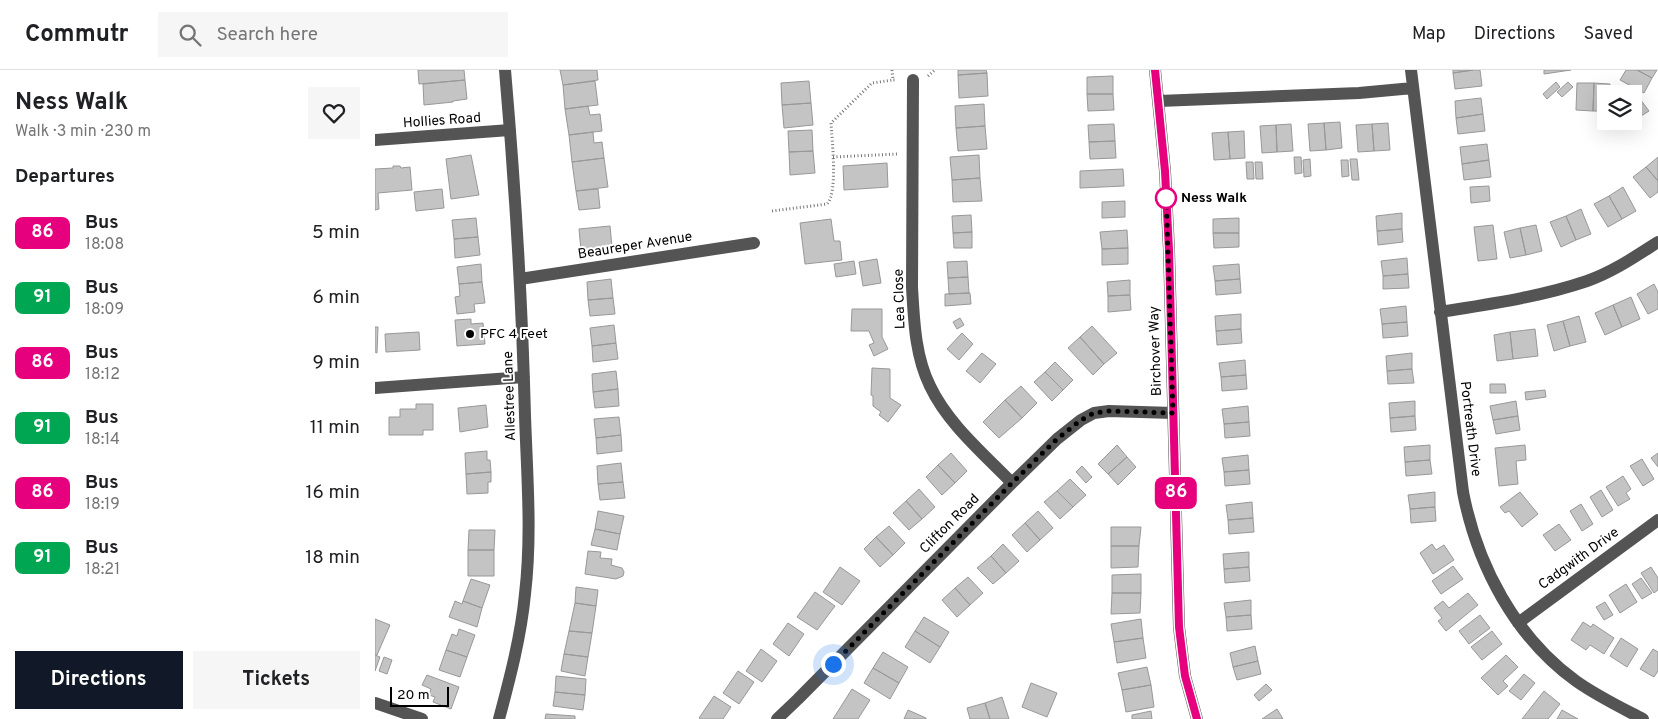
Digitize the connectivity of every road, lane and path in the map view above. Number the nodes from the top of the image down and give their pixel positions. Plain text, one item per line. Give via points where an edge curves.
1 (505, 70) edge
2 (1155, 70) edge
3 (1411, 70) edge
4 (893, 80) dead end
5 (913, 80) dead end
6 (1413, 88) junction
7 (1159, 101) junction
8 (510, 130) junction
9 (375, 140) edge
10 (914, 154) junction
11 (833, 157) junction
12 (772, 211) dead end
13 (1658, 242) edge
14 (754, 243) dead end
15 (520, 279) junction
16 (1441, 312) junction
17 (524, 377) junction
18 (375, 388) edge
19 (1173, 413) junction
20 (1012, 483) junction
21 (1658, 520) edge
22 (1518, 622) junction
23 (375, 703) edge
24 (422, 719) edge
25 (499, 719) edge
26 (777, 719) edge
27 (1197, 719) edge
28 (1643, 719) edge

1 - 8 street, Allestree Lane
2 - 7 street, Birchover Way
3 - 6 street, Portreath Drive
4 - 11 path via 872,83 831,123
5 - 10 street, Lea Close
6 - 7 street
6 - 16 street, Portreath Drive
7 - 19 street, Birchover Way via 1168,230
8 - 9 street, Hollies Road
8 - 15 street, Allestree Lane
10 - 11 path
10 - 20 street, Lea Close via 912,288 919,353 929,385 943,408 958,428
11 - 12 path via 831,201
13 - 16 street via 1588,280 1518,299
14 - 15 street, Beaureper Avenue
15 - 17 street, Allestree Lane
16 - 22 street, Portreath Drive via 1465,505 1491,576
17 - 18 street
17 - 25 street, Allestree Lane via 528,496 525,592
19 - 20 street, Clifton Road via 1094,413 1057,439
19 - 27 street, Birchover Way via 1179,627 1185,676
20 - 26 street, Clifton Road
21 - 22 street, Cadgwith Drive
22 - 28 street, Portreath Drive via 1574,680
23 - 24 street

